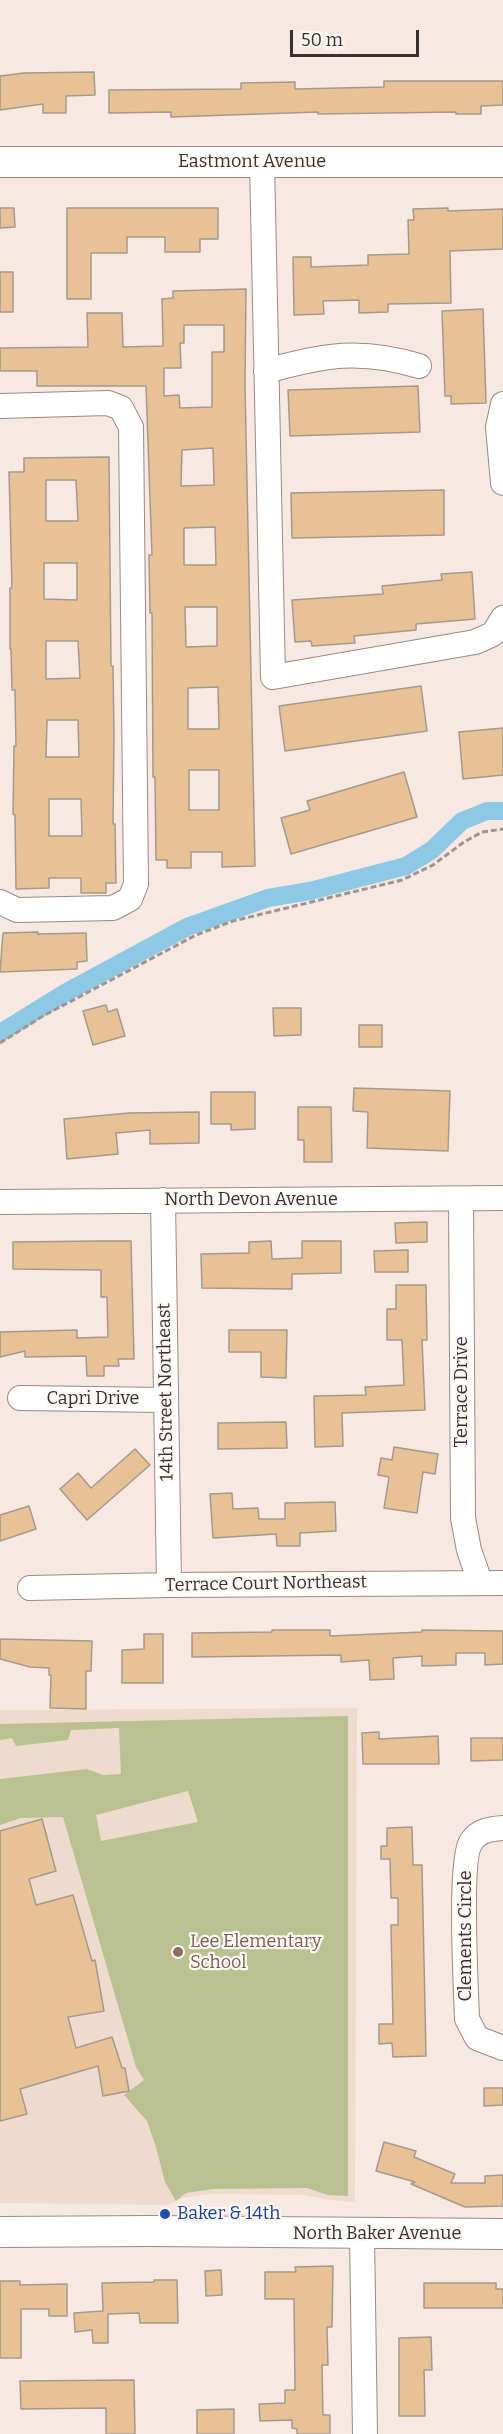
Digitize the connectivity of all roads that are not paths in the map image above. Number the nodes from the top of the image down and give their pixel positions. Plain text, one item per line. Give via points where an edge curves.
1 (0, 162) edge
2 (262, 162) junction
3 (503, 162) edge
4 (419, 366) dead end
5 (266, 371) junction
6 (503, 404) edge
7 (0, 406) edge
8 (503, 483) edge
9 (503, 618) edge
10 (0, 902) edge
11 (503, 1198) edge
12 (461, 1199) junction
13 (162, 1200) junction
14 (0, 1202) edge
15 (20, 1398) dead end
16 (165, 1400) junction
17 (491, 1582) edge
18 (169, 1585) junction
19 (30, 1588) dead end
20 (503, 1828) edge
21 (503, 2048) edge
22 (0, 2232) edge
23 (503, 2234) edge
24 (362, 2235) junction
25 (365, 2434) edge

1 - 2 main road, Eastmont Avenue
2 - 3 main road, Eastmont Avenue
2 - 5 street
4 - 5 street via 371,354 340,354
5 - 9 street via 273,677 475,642 493,633
6 - 8 street via 498,427
7 - 10 street via 108,403 121,408 131,427 136,884 130,899 113,908 17,910
11 - 12 street, North Devon Avenue
12 - 13 street, North Devon Avenue
12 - 17 street, Terrace Drive via 463,1518 469,1550
13 - 14 street, North Devon Avenue
13 - 16 street, 14th Street Northeast
15 - 16 street, Capri Drive
16 - 18 street, 14th Street Northeast
17 - 18 street, Terrace Court Northeast
18 - 19 street, Terrace Court Northeast
20 - 21 street, Clements Circle via 485,1829 470,1843 464,1868 467,2019 477,2038
22 - 24 main road, North Baker Avenue
23 - 24 main road, North Baker Avenue
24 - 25 street

